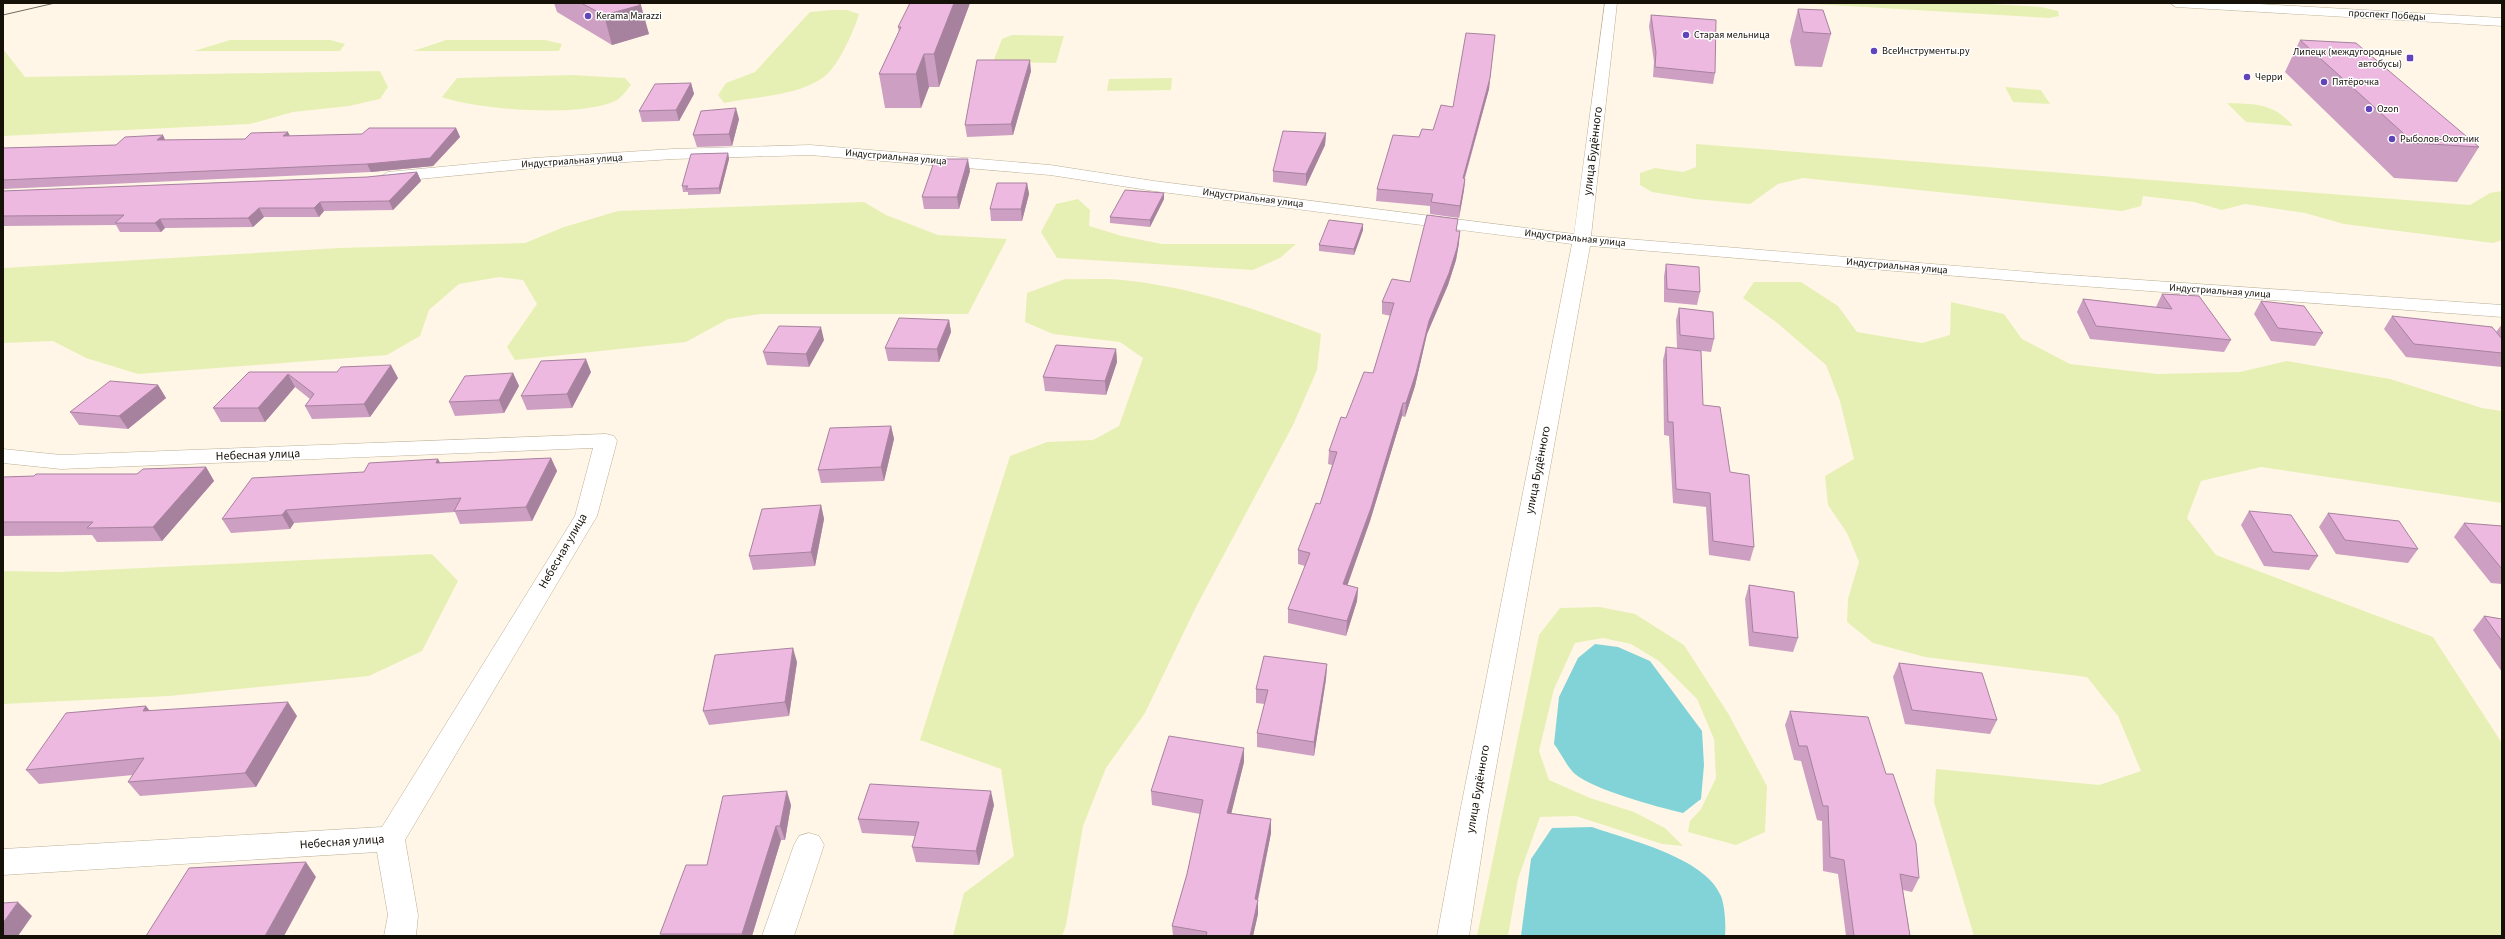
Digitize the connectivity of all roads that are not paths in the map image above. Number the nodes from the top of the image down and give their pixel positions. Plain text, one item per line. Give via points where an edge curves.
1 (1612, 3) edge
2 (2176, 3) edge
3 (2502, 22) edge
4 (371, 179) edge
5 (1582, 240) junction
6 (2502, 310) edge
7 (3, 456) edge
8 (390, 839) junction
9 (809, 845) dead end
10 (3, 862) edge
11 (400, 936) edge
12 (778, 936) edge
13 (1453, 936) edge

1 - 5 street, улица Будённого
2 - 3 street, проспект Победы
4 - 5 street, Индустриальная улица via 534,163 673,154 810,150 1050,170 1154,186
5 - 6 street, Индустриальная улица via 2046,279
5 - 13 street, улица Будённого
7 - 8 street, Небесная улица via 61,462 606,441 586,516
8 - 10 street, Небесная улица
8 - 11 street via 403,915
9 - 12 street

